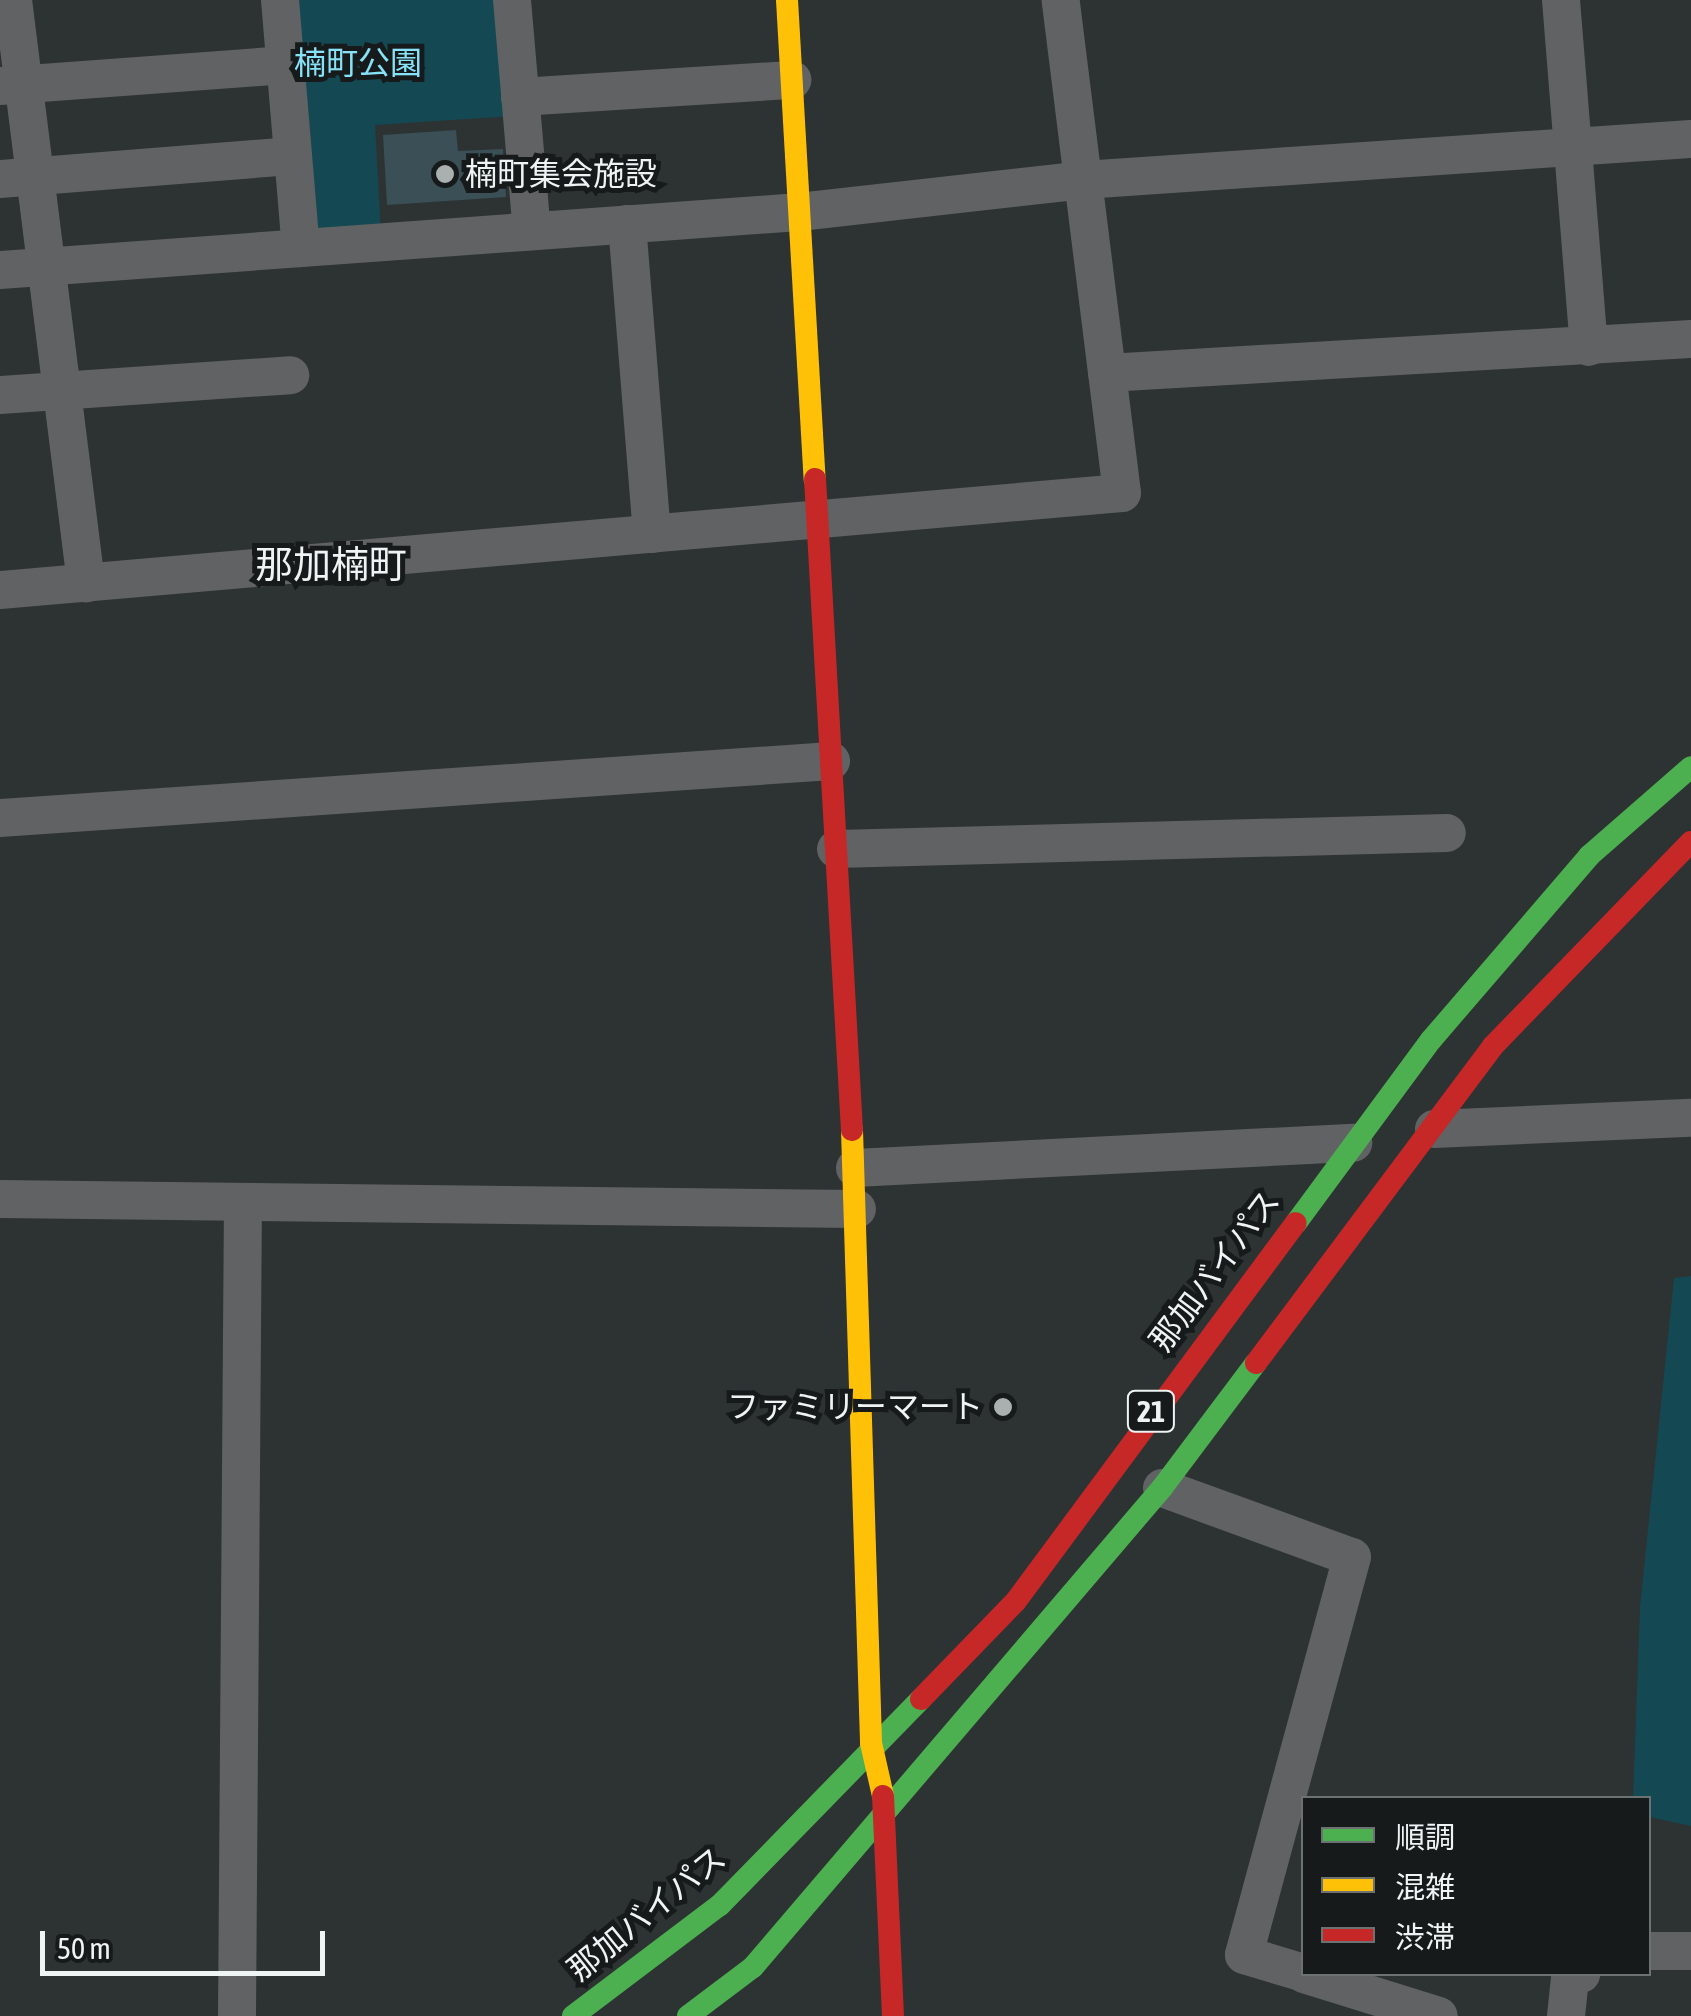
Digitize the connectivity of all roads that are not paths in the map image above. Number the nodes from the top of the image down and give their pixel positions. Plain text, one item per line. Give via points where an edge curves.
1 (13, 0) edge
2 (280, 0) edge
3 (512, 0) edge
4 (787, 0) edge
5 (1062, 0) edge
6 (1561, 0) edge
7 (285, 65) junction
8 (792, 80) junction
9 (12, 85) edge
10 (520, 98) junction
11 (1691, 139) edge
12 (1574, 149) junction
13 (293, 156) junction
14 (18, 177) edge
15 (1083, 180) junction
16 (800, 212) junction
17 (627, 224) junction
18 (532, 231) junction
19 (301, 248) junction
20 (46, 267) junction
21 (0, 270) edge
22 (1691, 339) edge
23 (1589, 348) junction
24 (1107, 373) junction
25 (290, 375) dead end
26 (62, 391) junction
27 (0, 395) edge
28 (817, 520) junction
29 (652, 534) junction
30 (86, 583) junction
31 (0, 590) edge
32 (831, 761) junction
33 (1691, 767) edge
34 (0, 818) edge
35 (1447, 833) dead end
36 (1691, 842) edge
37 (836, 849) junction
38 (1691, 1118) edge
39 (1434, 1129) junction
40 (1353, 1143) junction
41 (855, 1168) junction
42 (0, 1199) edge
43 (243, 1202) junction
44 (857, 1209) junction
45 (1162, 1488) junction
46 (871, 1743) junction
47 (885, 1803) junction
48 (1691, 1951) edge
49 (1651, 1952) edge
50 (1301, 1973) edge
51 (1310, 1976) edge
52 (1575, 1976) edge
53 (237, 2016) edge
54 (572, 2016) edge
55 (688, 2016) edge
56 (893, 2016) edge
57 (1439, 2016) edge
58 (1566, 2016) edge

1 - 9 street
2 - 7 street
3 - 10 street
4 - 8 main road
5 - 15 street
6 - 12 street
7 - 9 street
7 - 13 street
8 - 10 street
8 - 16 main road
9 - 14 street
10 - 18 street
11 - 12 street
12 - 15 street
12 - 23 street
13 - 14 street
13 - 19 street
14 - 20 street
15 - 16 street
15 - 24 street
16 - 17 street
16 - 28 main road
17 - 18 street
17 - 29 street
18 - 19 street
19 - 20 street
20 - 21 street
20 - 26 street
22 - 23 street
23 - 24 street
24 - 28 street via 1122,493
25 - 26 street
26 - 27 street
26 - 30 street
28 - 29 street
28 - 32 main road
29 - 30 street
30 - 31 street
32 - 34 street
32 - 37 main road
33 - 40 main road, 那加バイパス / 21 via 1589,856
35 - 37 street
36 - 39 main road, 21 via 1493,1046
37 - 41 main road
38 - 39 street
39 - 45 main road, 21
40 - 41 street
40 - 46 main road, 那加バイパス / 21 via 1016,1600
41 - 44 main road
42 - 43 street
43 - 44 street
43 - 53 street
44 - 46 main road
45 - 47 main road, 21
45 - 50 street via 1352,1557 1244,1955
46 - 47 main road
46 - 54 main road, 那加バイパス / 21 via 720,1906
47 - 55 main road, 21 via 753,1967
47 - 56 main road
48 - 49 street
51 - 57 street
52 - 58 street

